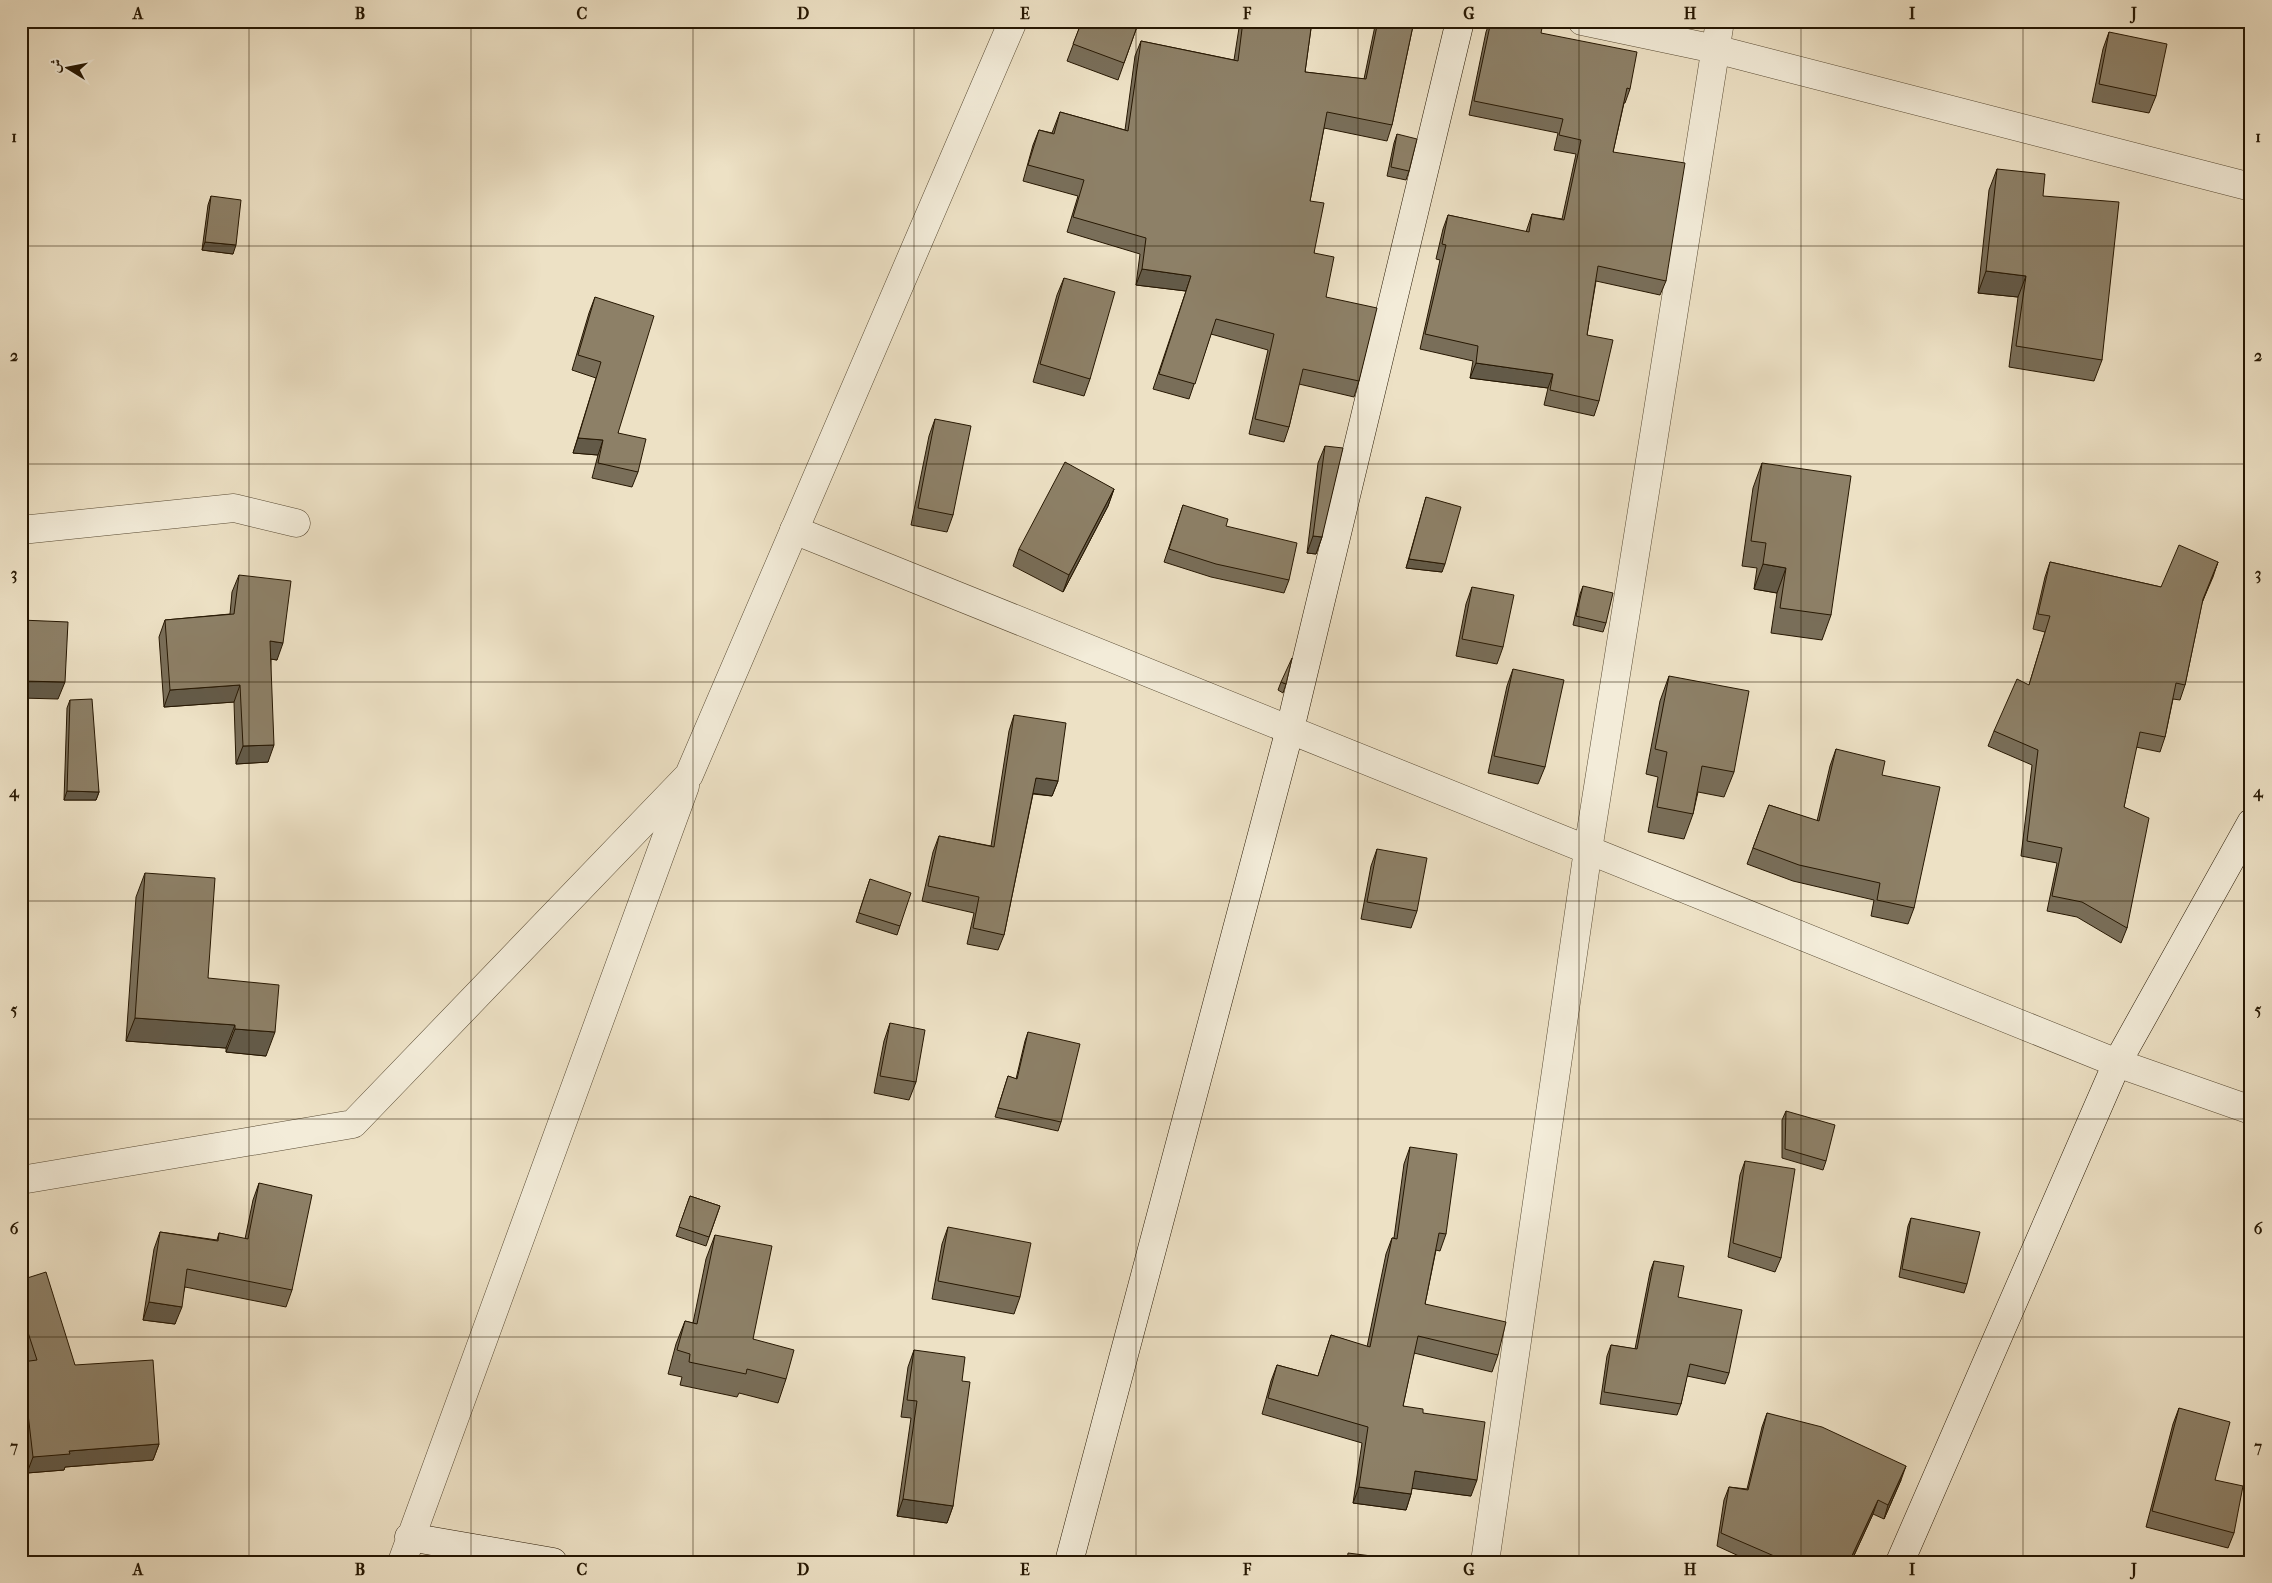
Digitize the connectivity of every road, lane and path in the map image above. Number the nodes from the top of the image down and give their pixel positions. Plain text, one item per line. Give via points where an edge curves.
1 (1013, 21) edge
2 (1460, 21) edge
3 (1582, 21) edge
4 (1720, 21) edge
5 (1715, 49) junction
6 (2251, 187) edge
7 (296, 523) dead end
8 (21, 530) edge
9 (794, 530) junction
10 (1290, 729) junction
11 (689, 775) junction
12 (2251, 823) edge
13 (1588, 850) junction
14 (2117, 1063) junction
15 (2251, 1110) edge
16 (21, 1180) edge
17 (405, 1550) edge
18 (553, 1562) edge
19 (1069, 1562) edge
20 (1485, 1562) edge
21 (1900, 1562) edge

1 - 9 street
2 - 10 street
3 - 5 street
4 - 5 street
5 - 6 street
5 - 13 street
7 - 8 street via 234,508
9 - 10 street
9 - 11 street
10 - 13 street
10 - 19 street
11 - 16 street via 353,1124
11 - 17 street
12 - 14 street
13 - 14 street
13 - 20 street
14 - 15 street
14 - 21 street
17 - 18 street

